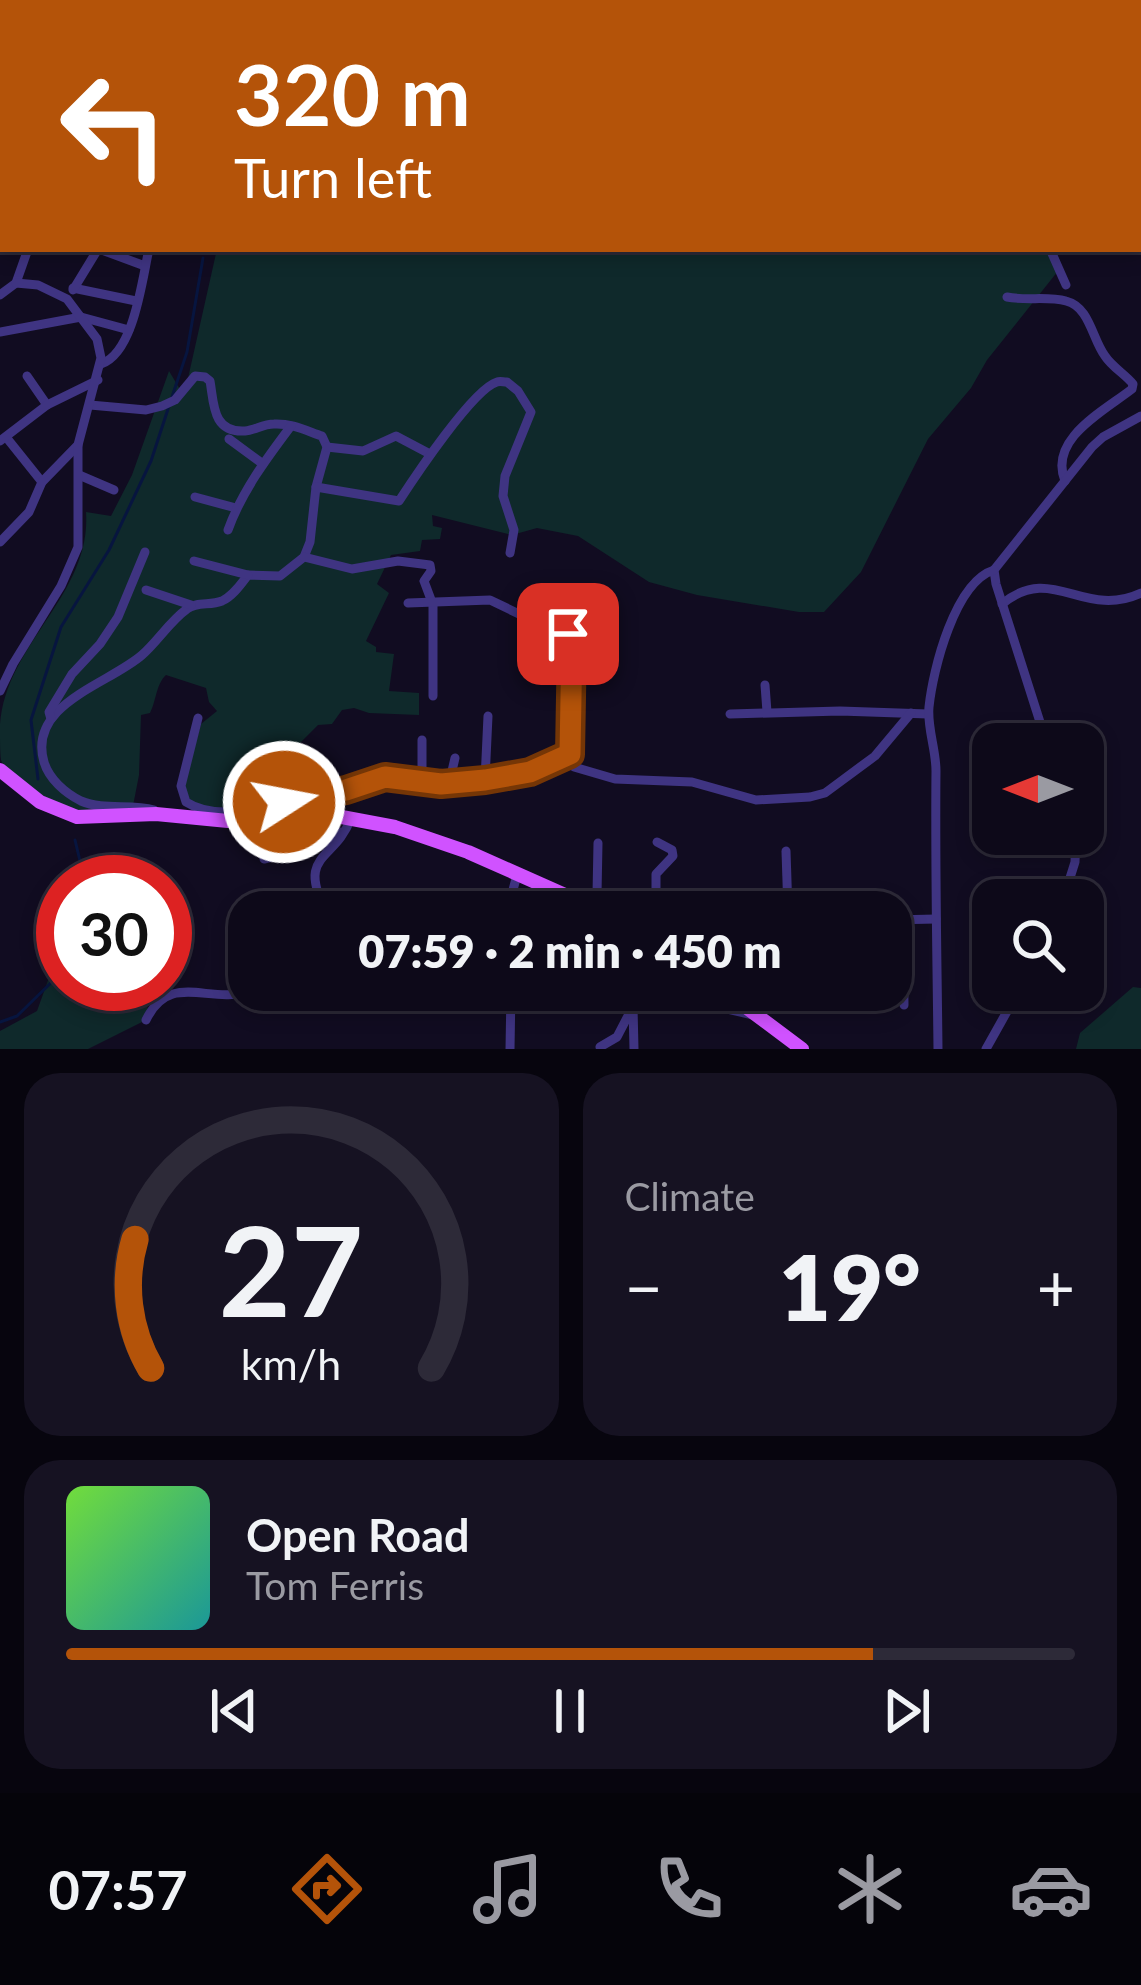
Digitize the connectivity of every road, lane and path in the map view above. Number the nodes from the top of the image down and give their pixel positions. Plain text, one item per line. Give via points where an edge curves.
1 (27, 252) edge
2 (97, 252) edge
3 (107, 252) edge
4 (148, 252) edge
5 (1052, 252) edge
6 (145, 266) junction
7 (0, 277) edge
8 (16, 280) junction
9 (1066, 285) dead end
10 (73, 288) junction
11 (0, 295) edge
12 (1007, 297) dead end
13 (67, 299) junction
14 (136, 301) junction
15 (81, 317) junction
16 (129, 330) junction
17 (0, 332) edge
18 (101, 364) junction
19 (27, 376) dead end
20 (98, 380) junction
21 (47, 405) junction
22 (90, 405) junction
23 (1141, 416) edge
24 (292, 426) junction
25 (3, 439) edge
26 (229, 439) dead end
27 (78, 446) junction
28 (327, 447) junction
29 (430, 454) junction
30 (263, 464) junction
31 (79, 475) junction
32 (1065, 481) junction
33 (42, 482) junction
34 (316, 487) junction
35 (114, 490) dead end
36 (195, 497) dead end
37 (236, 508) junction
38 (228, 530) dead end
39 (0, 542) edge
40 (145, 552) dead end
41 (510, 553) dead end
42 (304, 556) junction
43 (194, 561) dead end
44 (994, 570) junction
45 (248, 575) junction
46 (146, 590) dead end
47 (1141, 593) edge
48 (408, 603) dead end
49 (433, 603) junction
50 (1002, 604) junction
51 (191, 605) junction
52 (764, 685) dead end
53 (0, 692) edge
54 (433, 696) dead end
55 (767, 712) junction
56 (911, 713) junction
57 (730, 714) dead end
58 (928, 714) junction
59 (488, 716) dead end
60 (198, 718) dead end
61 (51, 719) junction
62 (1040, 723) edge
63 (422, 740) dead end
64 (570, 754) junction
65 (455, 758) dead end
66 (0, 770) edge
67 (485, 780) junction
68 (422, 783) junction
69 (448, 784) junction
70 (307, 804) junction
71 (156, 814) junction
72 (351, 818) junction
73 (657, 842) dead end
74 (598, 843) dead end
75 (786, 851) dead end
76 (264, 860) dead end
77 (517, 875) junction
78 (317, 891) edge
79 (513, 891) edge
80 (553, 891) edge
81 (597, 891) edge
82 (656, 891) edge
83 (787, 891) edge
84 (936, 919) junction
85 (912, 920) edge
86 (228, 995) edge
87 (511, 1011) edge
88 (631, 1011) edge
89 (633, 1011) edge
90 (738, 1011) edge
91 (752, 1011) edge
92 (1007, 1011) edge
93 (759, 1016) junction
94 (146, 1020) dead end
95 (600, 1047) edge
96 (510, 1049) edge
97 (634, 1049) edge
98 (802, 1049) edge
99 (938, 1049) edge
100 (986, 1049) edge

1 - 8 street
2 - 10 street
3 - 6 street
4 - 6 street
5 - 9 street
6 - 14 street
7 - 8 street
8 - 11 street
8 - 13 street
10 - 13 street
10 - 14 street
12 - 32 street via 1078,306 1107,360 1133,384 1067,445
13 - 15 street
14 - 16 street
15 - 16 street
15 - 17 street
15 - 18 street via 98,340
16 - 18 street
18 - 20 street
19 - 21 street
20 - 21 street
20 - 22 street
21 - 25 street
22 - 24 street via 163,406 195,376 205,377 214,414 226,425
22 - 27 street
23 - 32 street via 1099,440
24 - 28 street via 322,436
24 - 30 street
25 - 33 street
26 - 30 street
27 - 31 street
27 - 33 street
28 - 29 street via 363,451 396,436
28 - 34 street
29 - 34 street via 399,501
29 - 41 street via 494,382 518,391 531,412 505,476
30 - 37 street
31 - 35 street
31 - 53 street via 74,556
32 - 44 street
33 - 39 street via 21,524
34 - 42 street
36 - 37 street
37 - 38 street
40 - 61 street via 118,617 64,684
42 - 45 street via 280,576
42 - 49 street via 352,568 429,564 424,580
43 - 45 street
44 - 50 street
44 - 58 street via 960,603
45 - 51 street via 222,601
46 - 51 street
47 - 50 street via 1099,601 1038,586
48 - 49 street
49 - 54 street
49 - 64 street via 490,600 571,634
50 - 62 street
51 - 61 street via 141,656
52 - 55 street
55 - 56 street
55 - 57 street
56 - 58 street
56 - 64 street via 875,755 825,793 786,800 692,782 615,779 574,767
58 - 84 street
59 - 67 street
60 - 70 street via 181,787 186,802 201,811
61 - 71 street via 43,755 58,784 88,803
63 - 68 street
64 - 67 street
65 - 69 street
66 - 71 main road via 62,813
67 - 69 street
68 - 69 street
68 - 70 street via 385,777
70 - 71 main road via 244,820
70 - 72 main road
72 - 76 street via 324,844
72 - 77 main road via 428,836
72 - 78 street via 317,865
73 - 82 street via 673,856 656,874
74 - 81 street
75 - 83 street
77 - 79 street
77 - 80 main road
84 - 85 street
84 - 99 street
86 - 94 street via 164,996
87 - 96 street
88 - 95 street via 617,1037
89 - 97 street
90 - 93 street
91 - 93 main road
92 - 100 street
93 - 98 main road

